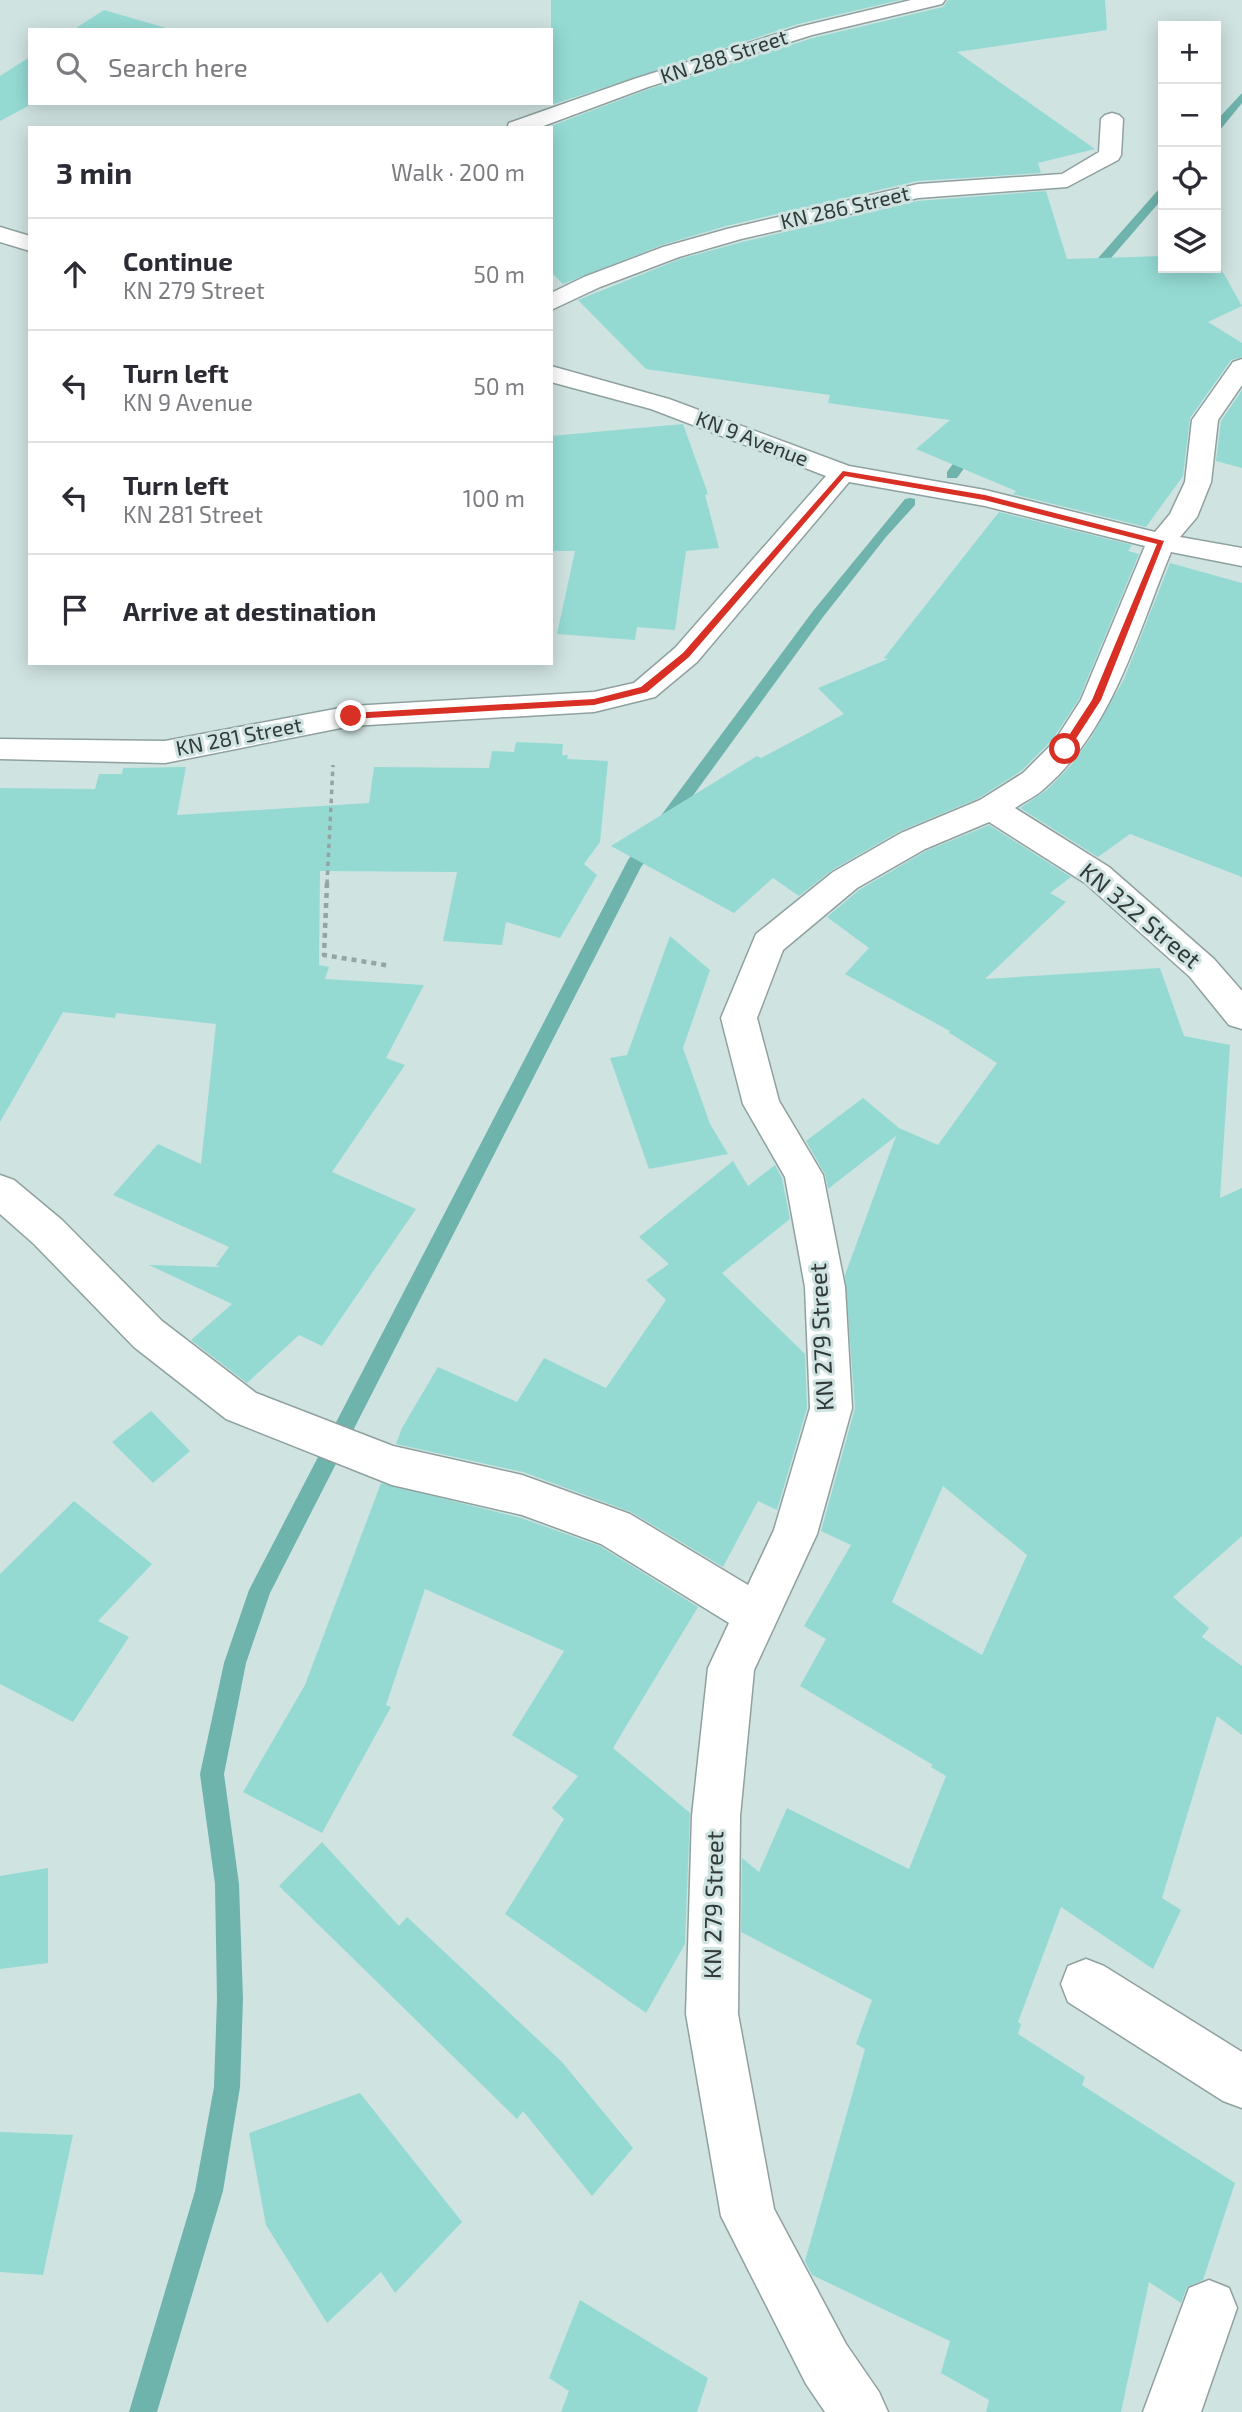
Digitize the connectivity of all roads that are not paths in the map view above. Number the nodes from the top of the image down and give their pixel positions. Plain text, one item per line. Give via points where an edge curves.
1 (935, 0) edge
2 (1112, 119) dead end
3 (523, 126) edge
4 (0, 234) edge
5 (28, 243) edge
6 (553, 302) edge
7 (1242, 367) edge
8 (553, 374) edge
9 (585, 383) junction
10 (553, 397) edge
11 (843, 473) junction
12 (1161, 542) junction
13 (1242, 557) edge
14 (0, 749) edge
15 (991, 807) junction
16 (1242, 1015) edge
17 (0, 1191) edge
18 (756, 1615) junction
19 (1086, 1984) dead end
20 (1242, 2082) edge
21 (1209, 2308) dead end
22 (859, 2412) edge
23 (1172, 2412) edge

1 - 3 street, KN 288 Street via 806,31
2 - 6 street, KN 286 Street via 1111,155 1068,180 918,191 828,211 671,252
4 - 5 street
7 - 12 street, KN 279 Street via 1205,420 1198,482 1183,517
8 - 9 street, KN 9 Avenue
9 - 10 street
9 - 11 street, KN 9 Avenue via 660,404
11 - 12 street, KN 9 Avenue via 985,498
11 - 14 street, KN 281 Street via 686,655 644,690 594,702 336,719 165,752
12 - 13 street, KN 9 Avenue
12 - 15 street, KN 279 Street via 1096,700 1071,739 1034,780
15 - 16 street, KN 322 Street via 1097,875 1202,968
15 - 18 street, KN 279 Street via 913,841 845,880 768,943 739,1018 761,1104 804,1175 825,1287 831,1408 795,1534
17 - 18 street via 48,1231 148,1334 241,1406 392,1465 522,1495 615,1529
18 - 22 street, KN 279 Street via 731,1668 716,1816 712,2014 748,2216 825,2364
19 - 20 street
21 - 23 street

